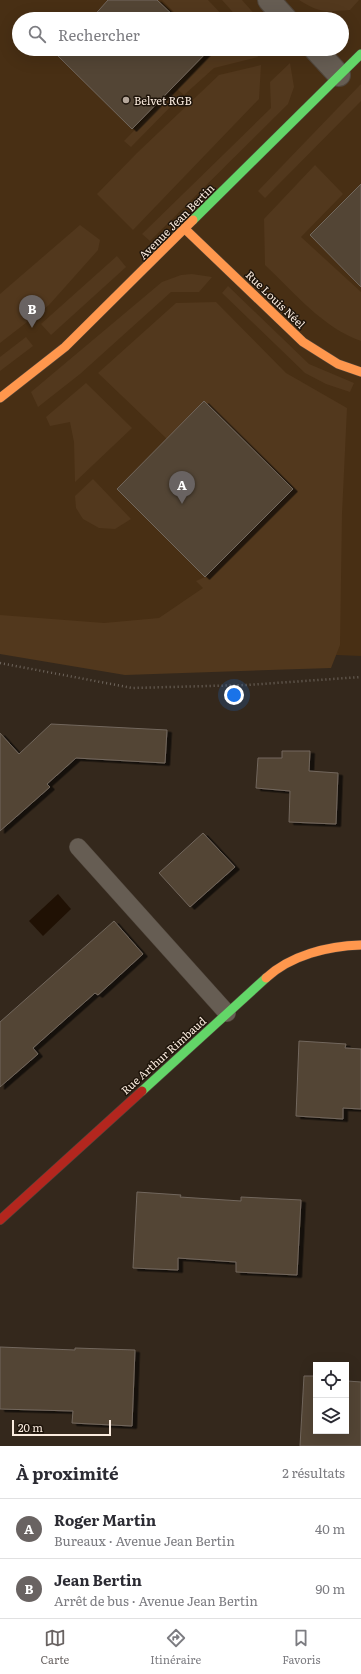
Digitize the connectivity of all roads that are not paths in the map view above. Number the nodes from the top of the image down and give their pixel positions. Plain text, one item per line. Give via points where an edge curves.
1 (269, 0) edge
2 (280, 12) edge
3 (361, 54) edge
4 (321, 56) edge
5 (339, 75) junction
6 (185, 229) junction
7 (361, 372) edge
8 (0, 398) edge
9 (78, 847) dead end
10 (361, 945) edge
11 (227, 1013) junction
12 (0, 1220) edge

1 - 2 street
3 - 5 street, Avenue Jean Bertin
4 - 5 street
5 - 6 street, Avenue Jean Bertin
6 - 7 street, Rue Louis Néel via 303,342 324,357
6 - 8 street, Avenue Jean Bertin via 64,347
9 - 11 lane
10 - 11 street, Rue Arthur Rimbaud via 316,950 290,961 268,976
11 - 12 street, Rue Arthur Rimbaud

